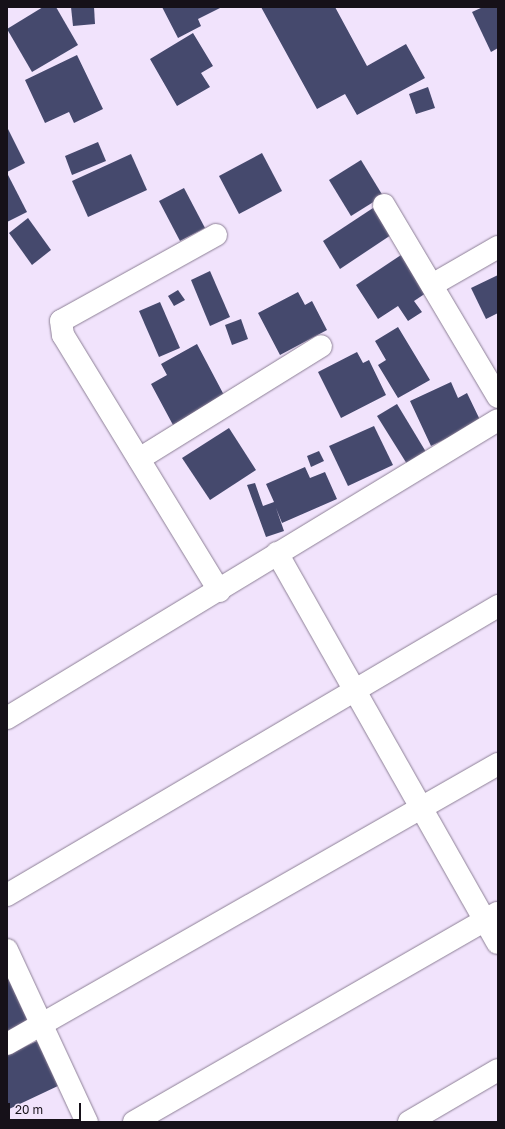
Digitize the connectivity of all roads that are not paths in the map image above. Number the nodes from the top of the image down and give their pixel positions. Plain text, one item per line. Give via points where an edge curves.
1 (384, 205) dead end
2 (216, 235) dead end
3 (498, 247) edge
4 (432, 285) junction
5 (321, 346) dead end
6 (498, 397) edge
7 (498, 420) edge
8 (138, 459) junction
9 (277, 553) junction
10 (219, 590) junction
11 (498, 606) edge
12 (354, 690) junction
13 (7, 718) edge
14 (498, 764) edge
15 (424, 808) junction
16 (7, 894) edge
17 (491, 917) edge
18 (498, 943) edge
19 (7, 950) edge
20 (42, 1024) junction
21 (7, 1044) edge
22 (498, 1070) edge
23 (87, 1122) edge
24 (134, 1122) edge
25 (409, 1122) edge

1 - 4 street
2 - 8 street via 61,321 63,335
3 - 4 street
4 - 6 street
5 - 8 street
7 - 9 street
8 - 10 street
9 - 10 street
9 - 12 street
10 - 13 street
11 - 12 street
12 - 15 street
12 - 16 street
14 - 15 street
15 - 17 street
15 - 20 street
17 - 18 street
17 - 24 street
19 - 20 street
20 - 21 street
20 - 23 street
22 - 25 street

